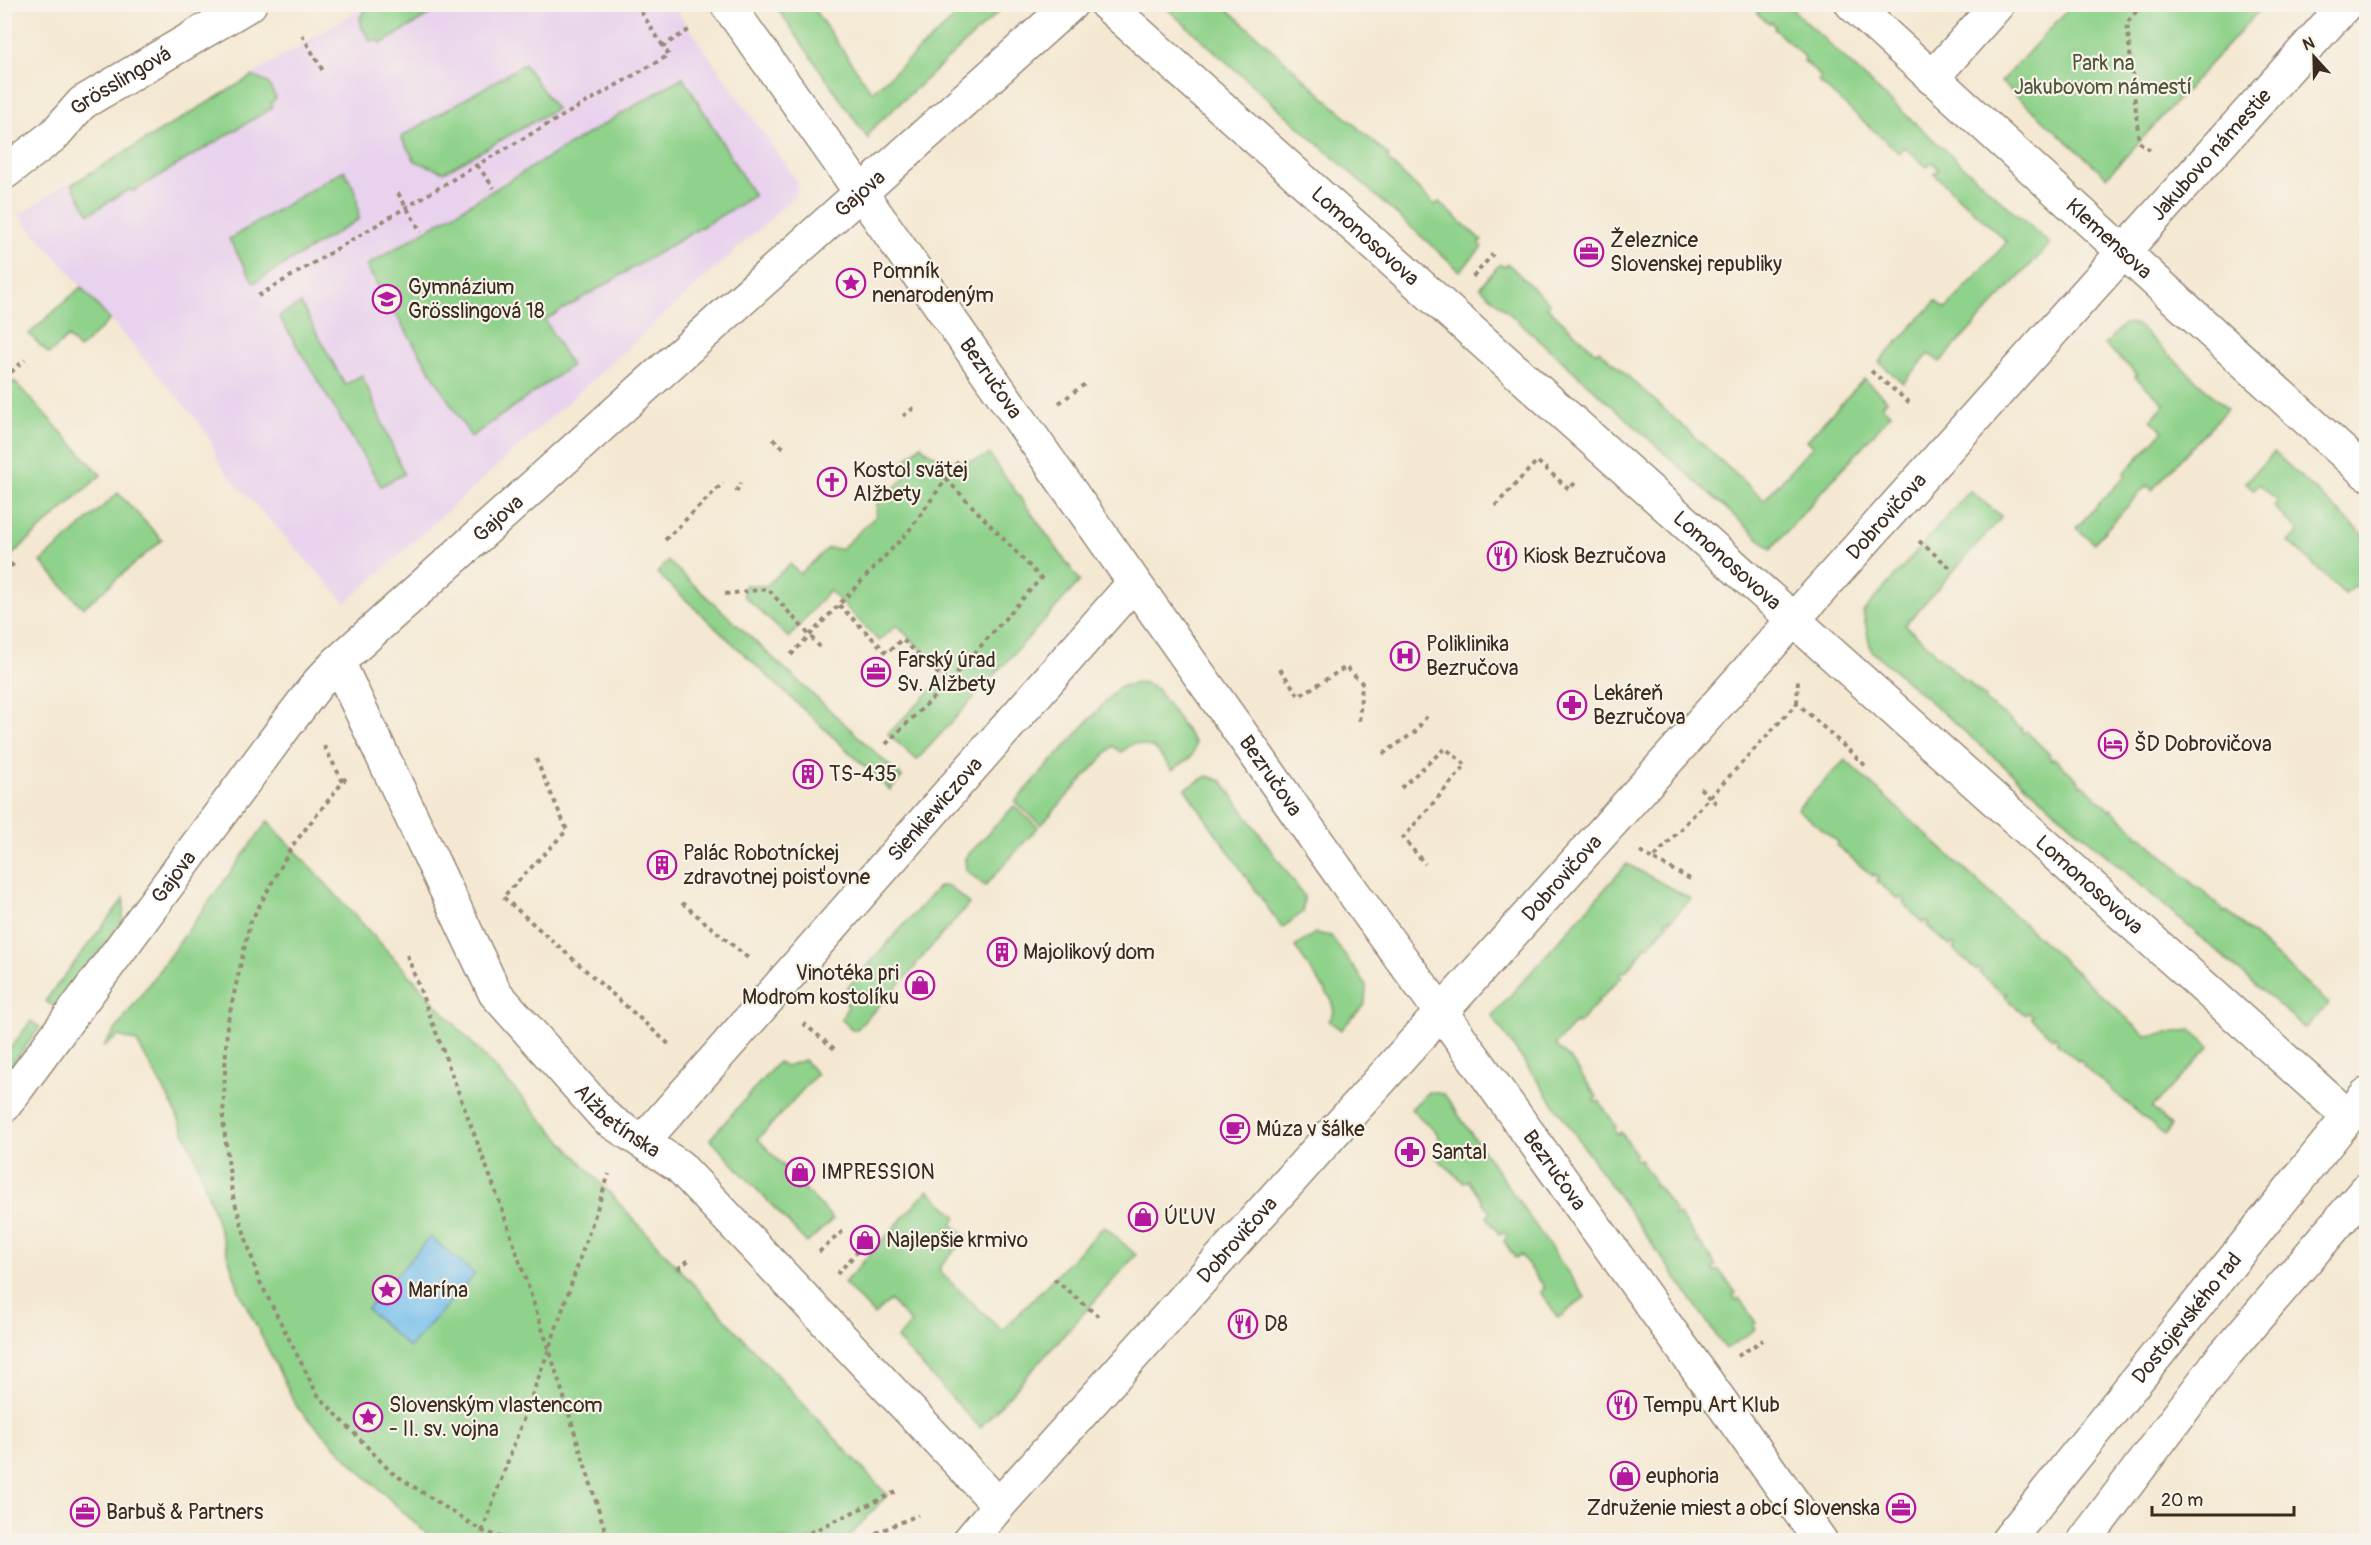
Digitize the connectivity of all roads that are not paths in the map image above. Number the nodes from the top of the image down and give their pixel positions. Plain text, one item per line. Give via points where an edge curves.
1 (250, 4) edge
2 (727, 4) edge
3 (1071, 4) edge
4 (1106, 4) edge
5 (1852, 4) edge
6 (1998, 4) edge
7 (2346, 4) edge
8 (1932, 78) junction
9 (4, 173) edge
10 (862, 192) junction
11 (2124, 252) junction
12 (2367, 473) edge
13 (1133, 584) junction
14 (1795, 619) junction
15 (338, 662) junction
16 (1442, 1013) junction
17 (4, 1106) edge
18 (2358, 1106) edge
19 (643, 1141) junction
20 (2367, 1190) edge
21 (999, 1505) junction
22 (970, 1540) edge
23 (1820, 1540) edge
24 (2008, 1540) edge
25 (2085, 1540) edge

1 - 9 street, Grösslingová via 82,103 54,135
2 - 10 street, Bezručova
3 - 10 street, Gajova
4 - 14 street, Lomonosovova
5 - 8 street, Klemensova
6 - 8 street
7 - 11 street, Jakubovo námestie
8 - 11 street, Klemensova
10 - 13 street, Bezručova
10 - 15 street, Gajova
11 - 12 street, Klemensova
11 - 14 street, Dobrovičova
13 - 16 street, Bezručova
13 - 19 street, Sienkiewiczova
14 - 16 street, Dobrovičova
14 - 18 street, Lomonosovova
15 - 17 street, Gajova via 286,724
15 - 19 street, Alžbetínska via 495,993 607,1119
16 - 21 street, Dobrovičova
16 - 23 street, Bezručova
18 - 24 street, Dostojevského rad
19 - 21 street, Alžbetínska via 679,1166
20 - 25 street via 2221,1359
21 - 22 street, Dobrovičova

